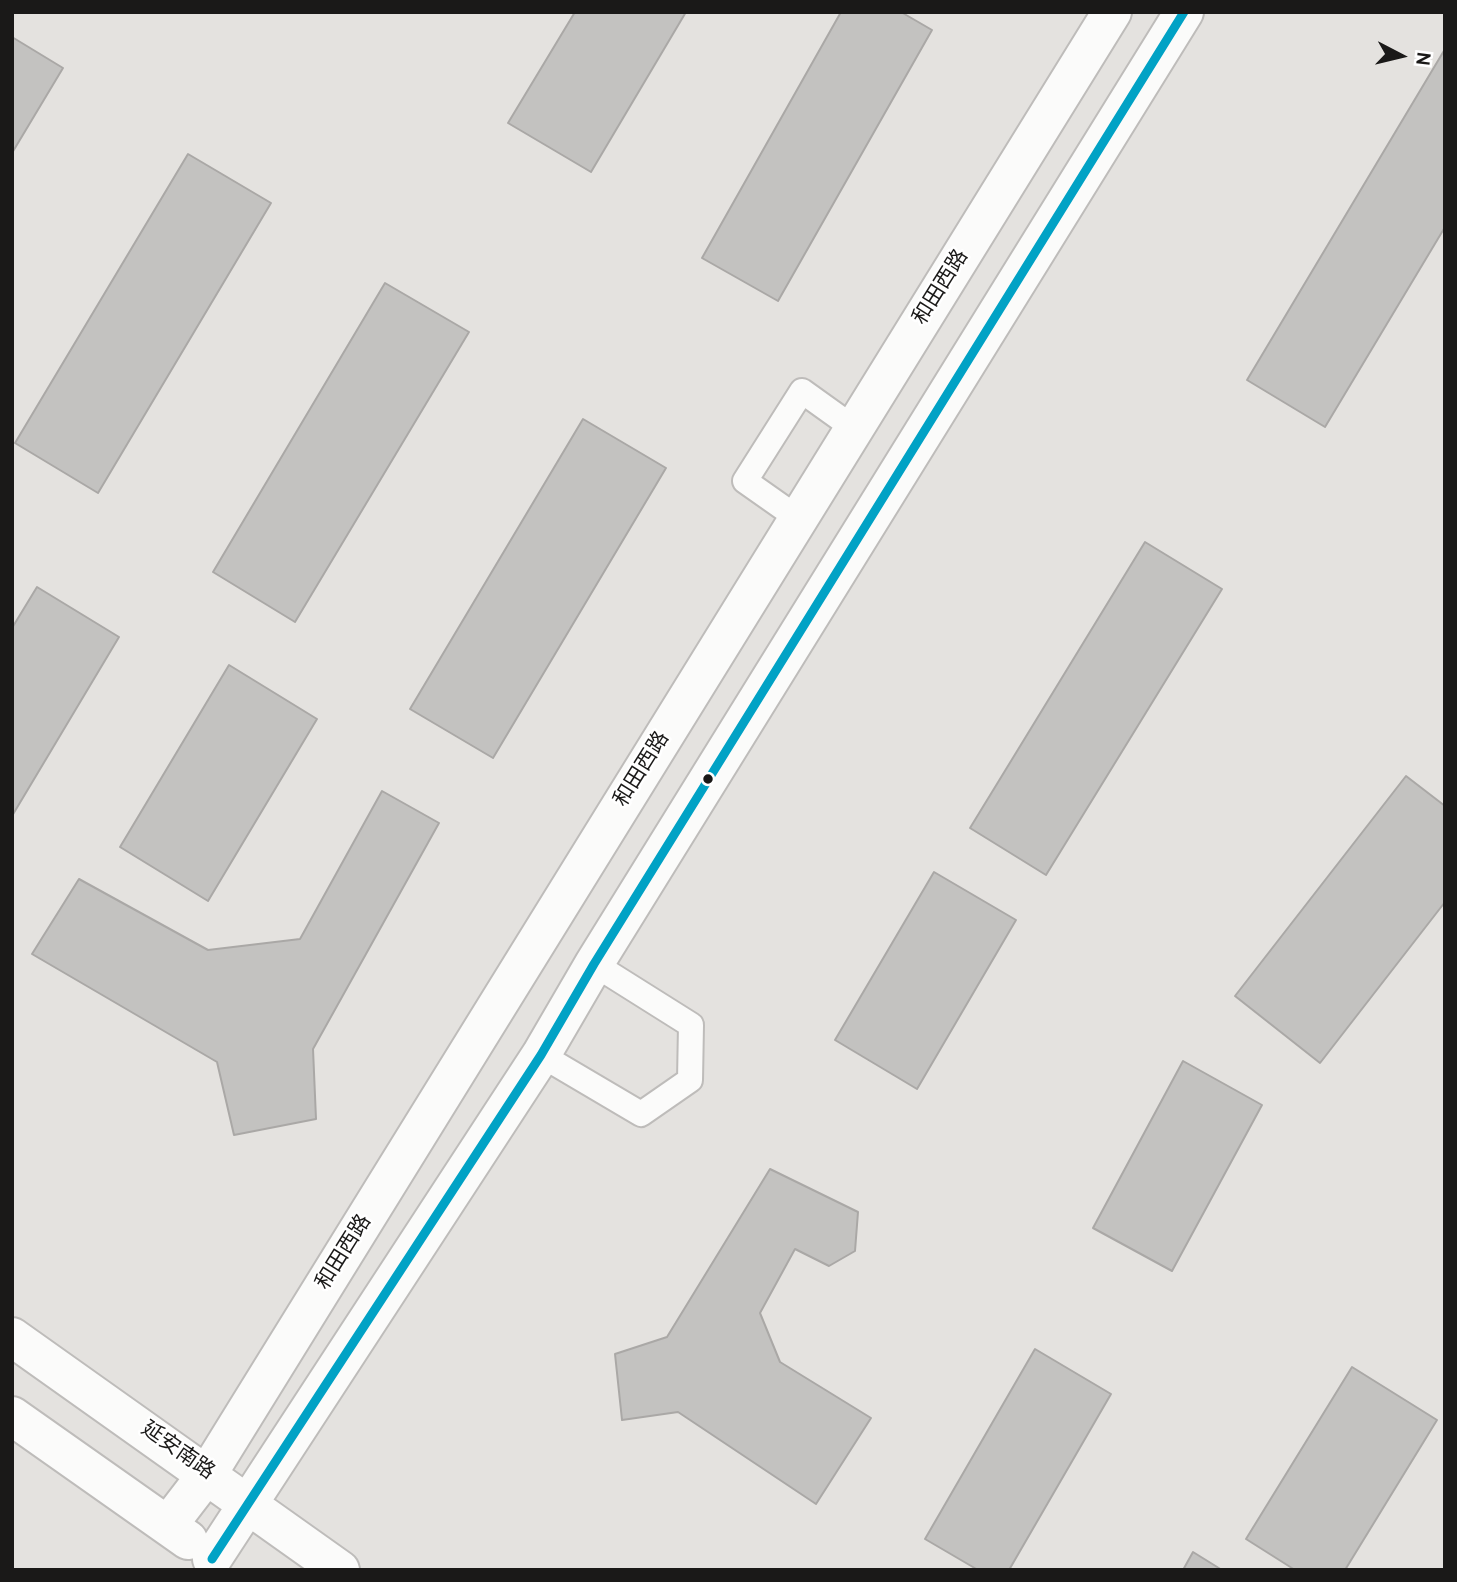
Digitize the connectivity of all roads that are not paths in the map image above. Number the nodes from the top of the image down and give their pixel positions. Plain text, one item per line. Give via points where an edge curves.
1 (1112, 12) edge
2 (1184, 12) edge
3 (855, 429) junction
4 (799, 519) junction
5 (594, 964) junction
6 (541, 1055) junction
7 (12, 1337) edge
8 (12, 1416) edge
9 (208, 1473) junction
10 (248, 1506) junction
11 (168, 1525) junction
12 (220, 1564) edge
13 (340, 1570) edge

1 - 3 main road, 和田西路
2 - 5 main road
3 - 4 main road, 和田西路
3 - 4 lane via 802,391 745,481
4 - 9 main road, 和田西路
5 - 6 main road
5 - 6 lane via 691,1025 690,1080 641,1114
6 - 10 main road
7 - 9 main road, 延安南路
8 - 11 main road
9 - 10 main road, 延安南路
9 - 11 main road, 和田西路
10 - 12 main road
10 - 13 main road, 延安南路
11 - 12 main road

